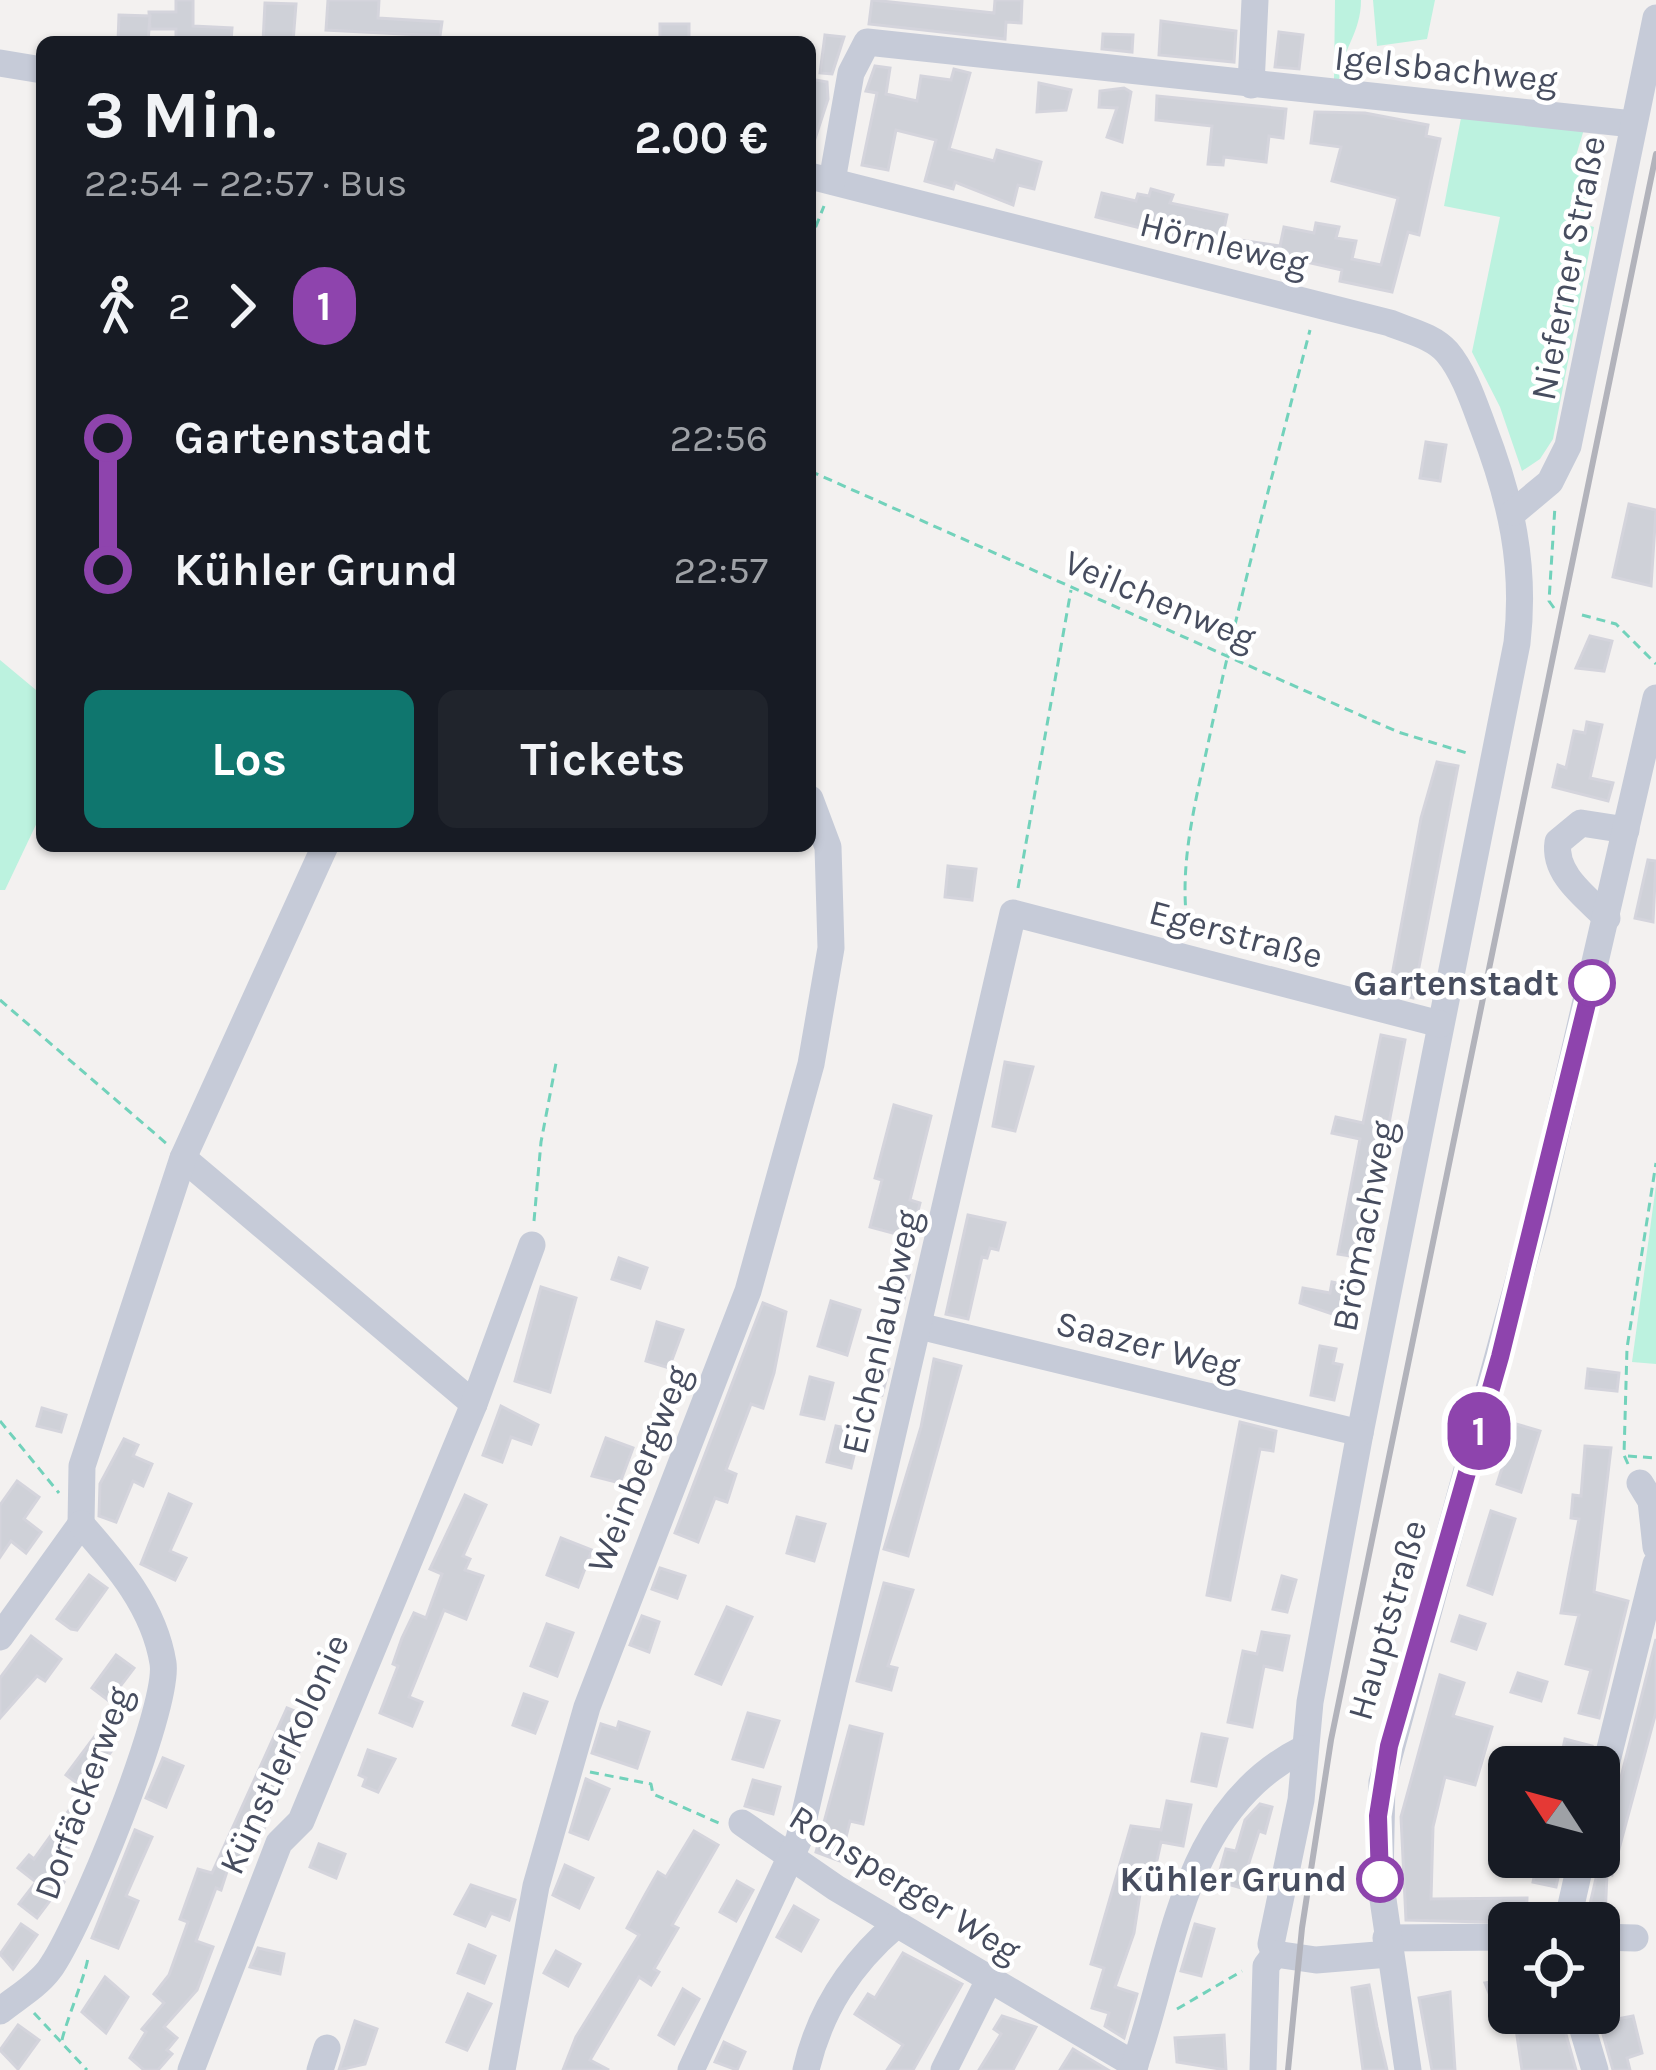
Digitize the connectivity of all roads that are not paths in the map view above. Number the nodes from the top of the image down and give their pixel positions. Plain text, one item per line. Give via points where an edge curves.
1 (1255, 0) edge
2 (1656, 18) edge
3 (0, 63) edge
4 (36, 69) edge
5 (1251, 85) junction
6 (1633, 124) junction
7 (821, 178) edge
8 (1514, 512) junction
9 (1656, 698) edge
10 (816, 815) edge
11 (1626, 830) junction
12 (322, 852) edge
13 (1013, 913) joint
14 (1607, 918) junction
15 (1440, 1024) junction
16 (183, 1158) junction
17 (532, 1245) road end
18 (919, 1326) junction
19 (474, 1404) junction
20 (1360, 1433) junction
21 (1640, 1484) road end
22 (81, 1524) junction
23 (1656, 1547) edge
24 (1656, 1564) edge
25 (0, 1637) edge
26 (1611, 1746) edge
27 (1303, 1749) junction
28 (742, 1823) road end
29 (791, 1857) junction
30 (896, 1924) junction
31 (1620, 1938) edge
32 (1635, 1938) dead end
33 (1488, 1939) edge
34 (1388, 1946) junction
35 (1275, 1954) junction
36 (989, 1979) junction
37 (0, 2011) edge
38 (1584, 2034) edge
39 (1134, 2067) edge
40 (191, 2070) edge
41 (502, 2070) edge
42 (691, 2070) edge
43 (806, 2070) edge
44 (944, 2070) edge
45 (1263, 2070) edge
46 (1408, 2070) edge
47 (1594, 2070) edge

1 - 5 street
2 - 6 street, Nieferner Straße
3 - 4 street
5 - 6 street, Igelsbachweg
5 - 7 street, Igelsbachweg via 867,42
6 - 8 street, Nieferner Straße via 1576,415 1550,482
7 - 8 street, Hörnleweg via 1433,340 1473,400
8 - 15 street, Brömachweg via 1522,605
9 - 11 street
10 - 41 street, Weinbergweg via 831,893 822,1016 748,1291 630,1588 570,1768 536,1886
11 - 14 street
11 - 14 street via 1580,823 1558,842 1565,874
12 - 16 street
13 - 15 street, Egerstraße
13 - 18 street, Eichenlaubweg
14 - 34 street, Hauptstraße via 1500,1357 1389,1746 1378,1816
15 - 20 street, Brömachweg
16 - 19 street
16 - 22 street via 82,1466
17 - 19 street, Künstlerkolonie
18 - 20 street, Saazer Weg
18 - 29 street, Eichenlaubweg
19 - 40 street, Künstlerkolonie via 302,1821 279,1843
20 - 27 street, Brömachweg
21 - 23 street via 1652,1501
22 - 25 street
22 - 37 street, Dorfäckerweg via 152,1619 164,1668 158,1716 68,1937 47,1973
24 - 26 street
27 - 35 street, Brömachweg
27 - 39 street via 1271,1767 1203,1847 1179,1899
28 - 29 street, Ronsperger Weg
29 - 30 street, Ronsperger Weg
29 - 42 street, Eichenlaubweg
30 - 36 street, Ronsperger Weg
30 - 43 street via 857,1958 827,2008
31 - 32 street
33 - 34 street
34 - 35 street via 1316,1960
34 - 46 street, Hauptstraße
35 - 45 street, Brömachweg via 1266,1966
36 - 39 street, Ronsperger Weg
36 - 44 street
38 - 47 street

